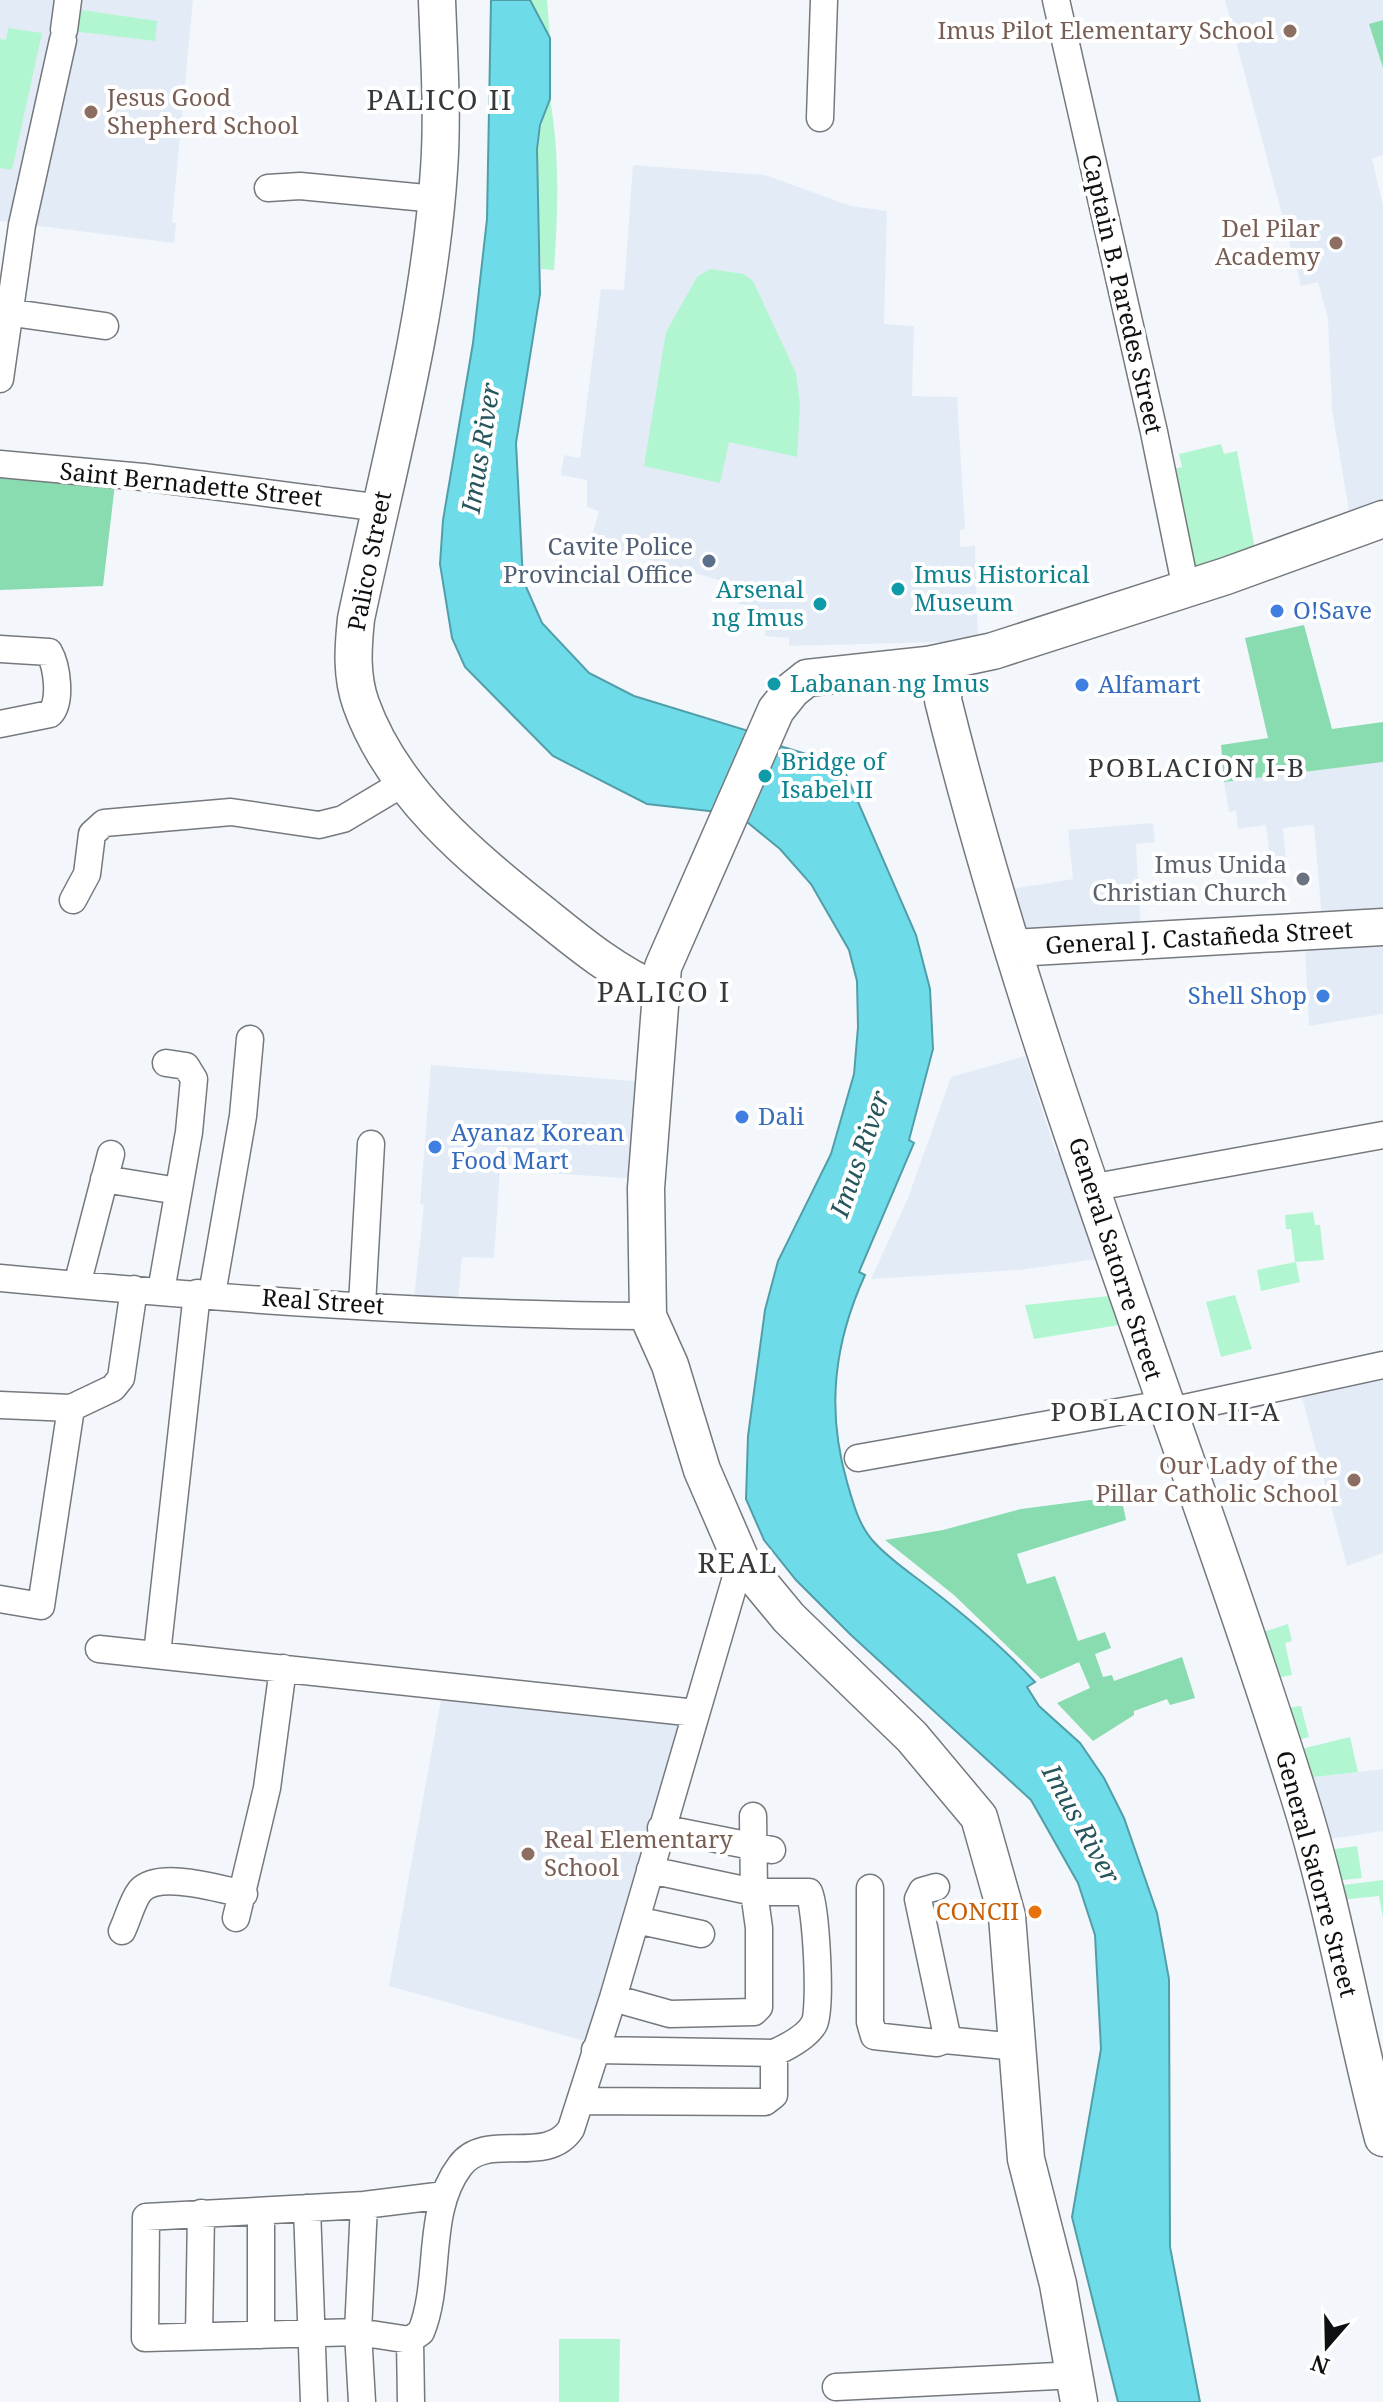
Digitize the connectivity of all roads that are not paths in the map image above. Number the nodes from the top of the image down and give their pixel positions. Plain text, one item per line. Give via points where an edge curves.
1 (68, 0) edge
2 (437, 0) edge
3 (824, 0) edge
4 (1056, 0) edge
5 (820, 118) dead end
6 (268, 188) dead end
7 (436, 199) junction
8 (4, 311) edge
9 (105, 326) dead end
10 (0, 379) edge
11 (0, 464) edge
12 (381, 508) junction
13 (1382, 525) edge
14 (1186, 589) junction
15 (0, 649) edge
16 (924, 665) junction
17 (943, 700) junction
18 (0, 724) edge
19 (405, 782) junction
20 (73, 900) dead end
21 (1383, 927) edge
22 (1014, 948) junction
23 (659, 992) junction
24 (250, 1039) dead end
25 (166, 1063) dead end
26 (1383, 1135) edge
27 (371, 1144) dead end
28 (1090, 1188) junction
29 (178, 1191) junction
30 (0, 1278) edge
31 (77, 1285) junction
32 (134, 1289) junction
33 (161, 1291) junction
34 (205, 1294) junction
35 (362, 1305) junction
36 (648, 1316) junction
37 (1383, 1365) edge
38 (0, 1405) edge
39 (71, 1408) junction
40 (1165, 1408) junction
41 (858, 1458) dead end
42 (741, 1560) junction
43 (0, 1599) edge
44 (99, 1649) dead end
45 (157, 1654) junction
46 (283, 1668) junction
47 (696, 1713) junction
48 (753, 1816) dead end
49 (661, 1828) junction
50 (762, 1849) junction
51 (650, 1870) junction
52 (936, 1887) dead end
53 (870, 1888) dead end
54 (754, 1892) junction
55 (636, 1920) junction
56 (122, 1931) dead end
57 (701, 1934) dead end
58 (613, 1998) junction
59 (945, 2040) junction
60 (1017, 2047) junction
61 (595, 2050) junction
62 (774, 2053) junction
63 (1376, 2082) edge
64 (580, 2101) junction
65 (1383, 2138) edge
66 (445, 2195) junction
67 (364, 2205) junction
68 (307, 2208) junction
69 (261, 2211) junction
70 (201, 2213) junction
71 (358, 2332) junction
72 (312, 2333) junction
73 (261, 2335) junction
74 (199, 2336) junction
75 (410, 2340) junction
76 (836, 2387) dead end
77 (1078, 2389) edge
78 (314, 2402) edge
79 (362, 2402) edge
80 (411, 2402) edge

1 - 8 street
2 - 7 street, Palico Street via 441,97
3 - 5 street
4 - 14 street, Captain B. Paredes Street
6 - 7 street via 300,186
7 - 12 street, Palico Street
8 - 9 street
8 - 10 street
11 - 12 street, Saint Bernadette Street
12 - 19 street, Palico Street via 356,619 353,668 366,716
13 - 14 street
14 - 16 street via 1045,635
15 - 18 street via 49,652 57,699 50,714
16 - 17 street
16 - 17 street, General Satorre Street via 944,682
16 - 23 street via 814,675 792,690 776,710 672,941
17 - 22 street, General Satorre Street
19 - 20 street via 343,819 319,825 231,812 104,823 92,834 87,874
19 - 23 street, Palico Street via 506,885 601,961
21 - 22 street, General J. Castañeda Street
22 - 28 street, General Satorre Street
23 - 36 street via 646,1188
24 - 34 street via 243,1116
25 - 29 street via 186,1066 194,1079
26 - 28 street
27 - 35 street
28 - 40 street, General Satorre Street
29 - 31 street via 108,1167
29 - 33 street
30 - 31 street, Real Street
31 - 32 street, Real Street
32 - 33 street, Real Street
32 - 39 street via 121,1378 113,1388
33 - 34 street, Real Street
34 - 35 street, Real Street
34 - 45 street
35 - 36 street, Real Street
36 - 42 street via 670,1365 702,1470
37 - 40 street
38 - 39 street
39 - 43 street via 41,1606
40 - 41 street
40 - 63 street, General Satorre Street via 1300,1799
42 - 47 street
42 - 60 street via 789,1618 912,1737 979,1817 1007,1916
44 - 45 street
45 - 46 street
46 - 47 street
46 - 56 street via 267,1788 240,1906 181,1883 152,1883 138,1894
47 - 49 street
48 - 50 street
49 - 50 street
49 - 51 street
50 - 54 street
51 - 54 street
51 - 55 street
52 - 59 street via 922,1891 918,1899
53 - 59 street via 874,2036
54 - 58 street via 761,1969 761,2000 754,2012 670,2014
54 - 62 street via 805,1890 812,1898 816,2019 800,2038
55 - 57 street
55 - 58 street
58 - 61 street
59 - 60 street
60 - 77 street via 1026,2159
61 - 62 street
61 - 64 street
62 - 64 street via 774,2095 765,2102
63 - 65 street, General Satorre Street
64 - 66 street via 564,2139 549,2147 474,2154 460,2164
66 - 67 street
66 - 75 street via 424,2325
67 - 68 street
67 - 71 street
68 - 69 street
68 - 72 street
69 - 70 street
69 - 73 street
70 - 74 street
70 - 74 street via 146,2217 145,2338
71 - 72 street
71 - 75 street
71 - 79 street
72 - 73 street
72 - 78 street
73 - 74 street
75 - 80 street
76 - 77 street

